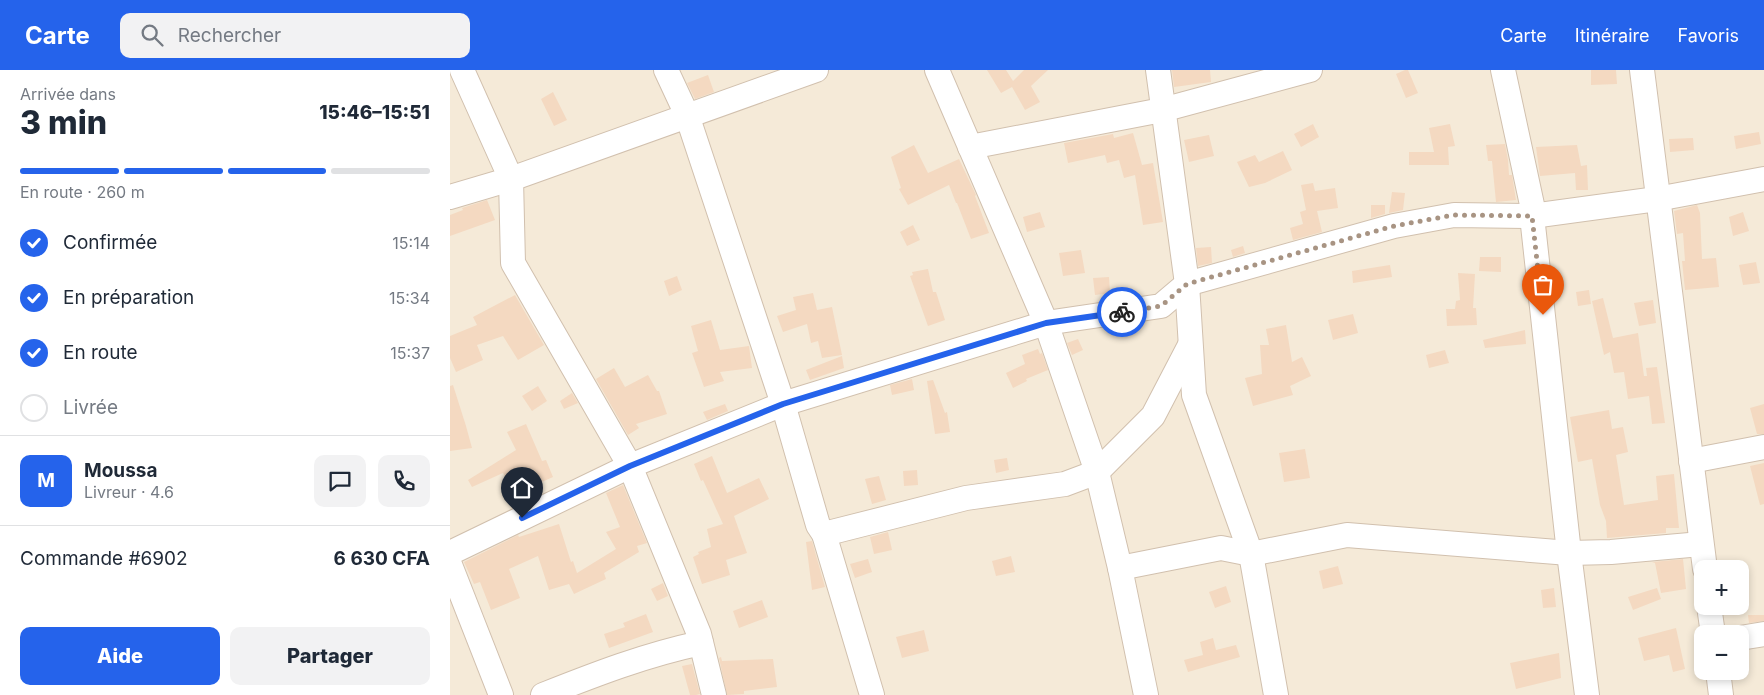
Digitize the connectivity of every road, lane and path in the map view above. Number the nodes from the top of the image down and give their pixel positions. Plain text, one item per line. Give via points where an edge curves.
1 (462, 70) edge
2 (666, 70) edge
3 (816, 70) edge
4 (937, 70) edge
5 (1158, 70) edge
6 (1310, 70) edge
7 (1503, 70) edge
8 (1642, 70) edge
9 (1162, 110) junction
10 (687, 115) junction
11 (970, 147) junction
12 (511, 178) junction
13 (1764, 179) edge
14 (450, 197) edge
15 (1657, 199) junction
16 (1532, 216) junction
17 (1187, 284) junction
18 (1046, 323) junction
19 (1191, 344) junction
20 (783, 404) junction
21 (1764, 447) edge
22 (1691, 461) junction
23 (630, 466) junction
24 (1097, 472) junction
25 (824, 534) junction
26 (1702, 544) junction
27 (450, 553) edge
28 (1569, 553) junction
29 (1251, 554) junction
30 (1704, 560) edge
31 (450, 566) edge
32 (1120, 568) junction
33 (1764, 634) edge
34 (1749, 636) edge
35 (701, 643) junction
36 (1719, 680) edge
37 (501, 695) edge
38 (543, 695) edge
39 (714, 695) edge
40 (872, 695) edge
41 (1146, 695) edge
42 (1276, 695) edge
43 (1587, 695) edge
44 (1721, 695) edge

1 - 12 street
2 - 10 street
3 - 10 street
4 - 11 street
5 - 9 street
6 - 9 street
7 - 16 street
8 - 15 street
9 - 11 street
9 - 17 street
10 - 12 street
10 - 20 street
11 - 18 street
12 - 14 street
12 - 23 street via 513,263
13 - 15 street
15 - 16 street
15 - 22 street
16 - 17 street via 1454,215 1394,226
16 - 28 street
17 - 18 street via 1161,306
17 - 19 street
18 - 20 street
18 - 24 street
19 - 24 street via 1153,416
19 - 29 street via 1194,395
20 - 23 street
20 - 25 street via 818,525
21 - 22 street
22 - 26 street
23 - 27 street
23 - 35 street
24 - 25 street via 1065,484 966,498
24 - 32 street
25 - 40 street
26 - 28 street
26 - 30 street
28 - 29 street via 1348,535
28 - 43 street
29 - 32 street via 1220,548
29 - 42 street
31 - 37 street
32 - 41 street
33 - 34 street
35 - 38 street via 622,664
35 - 39 street
36 - 44 street

